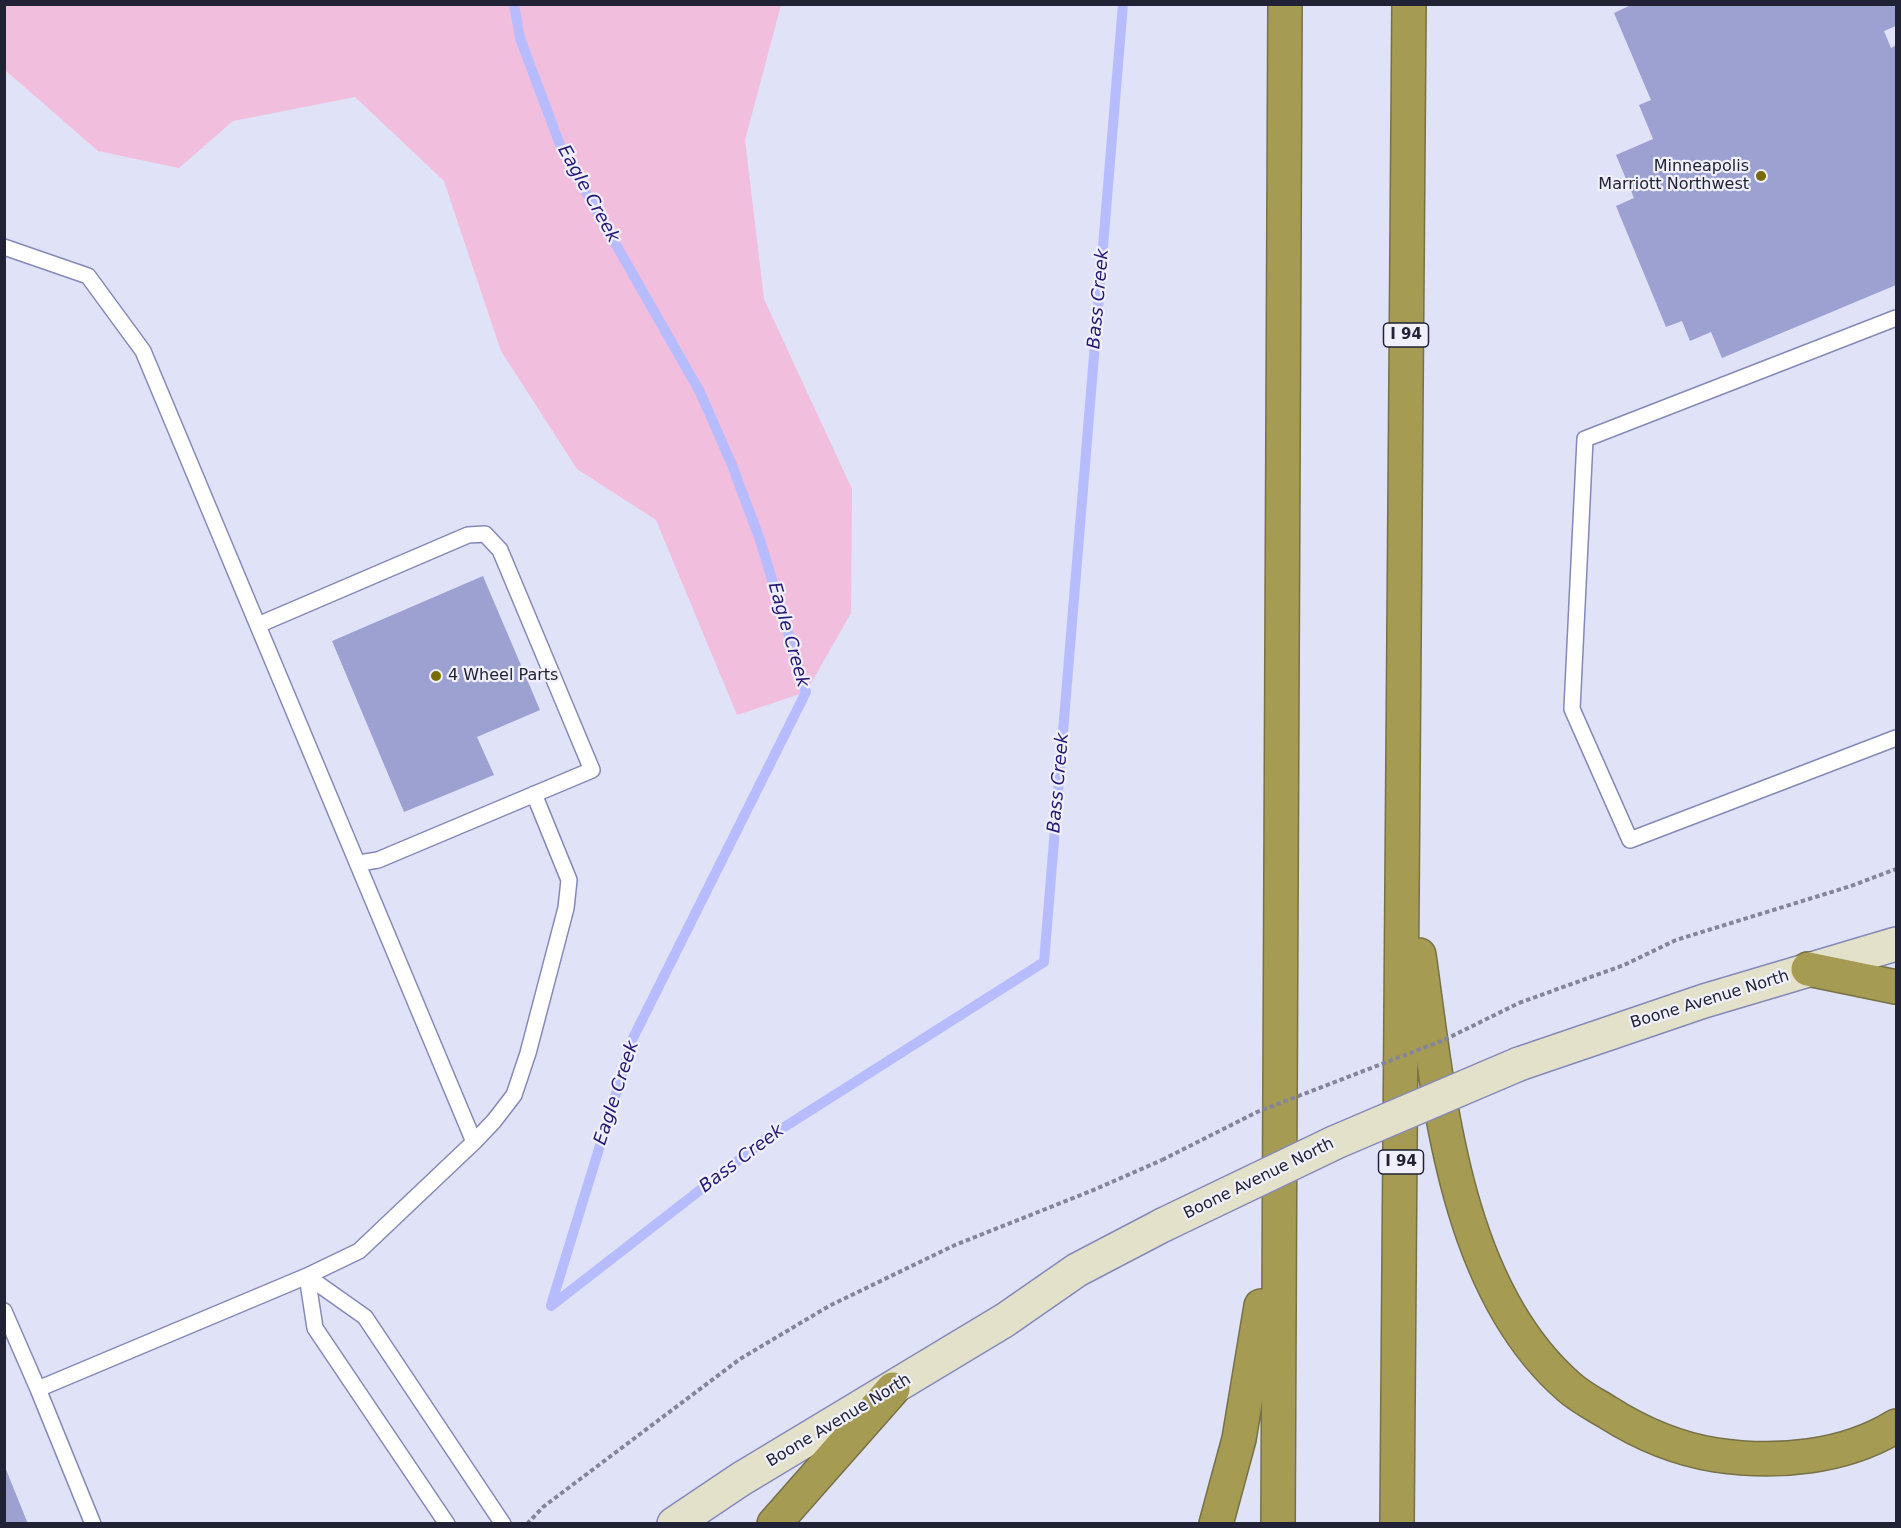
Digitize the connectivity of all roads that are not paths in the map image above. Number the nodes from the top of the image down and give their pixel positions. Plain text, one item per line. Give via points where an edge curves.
1 (1285, 4) edge
2 (1409, 4) edge
3 (4, 247) edge
4 (1896, 318) edge
5 (258, 625) junction
6 (1404, 666) junction
7 (1896, 738) edge
8 (534, 794) junction
9 (359, 863) junction
10 (1894, 943) edge
11 (1808, 969) junction
12 (1896, 987) edge
13 (474, 1142) junction
14 (1280, 1171) junction
15 (307, 1276) junction
16 (4, 1311) edge
17 (38, 1389) junction
18 (893, 1389) junction
19 (1896, 1426) edge
20 (93, 1524) edge
21 (447, 1524) edge
22 (503, 1524) edge
23 (674, 1524) edge
24 (774, 1524) edge
25 (1216, 1524) edge
26 (1278, 1524) edge
27 (1397, 1524) edge

1 - 14 highway
2 - 6 highway, I 94
3 - 5 lane via 88,276 143,351
4 - 7 lane via 1585,439 1572,709 1630,840
5 - 8 lane via 468,535 485,534 500,550 592,770
5 - 9 lane
6 - 19 highway via 1417,943 1436,1077 1450,1154 1466,1211 1509,1314 1570,1388 1645,1433 1704,1453 1739,1458 1803,1457 1864,1441
6 - 27 highway, I 94
8 - 9 lane via 378,860
8 - 13 lane via 569,880 566,908 514,1095
9 - 13 lane
10 - 11 street, Boone Avenue North
11 - 12 highway
11 - 18 street, Boone Avenue North, bridge via 1520,1064 1336,1142 1077,1270
13 - 15 lane via 359,1251
14 - 25 highway via 1239,1439
14 - 26 highway
15 - 17 lane
15 - 21 lane via 315,1328
15 - 22 lane via 365,1317
16 - 17 lane
17 - 20 lane
18 - 23 street, Boone Avenue North via 741,1479
18 - 24 highway

